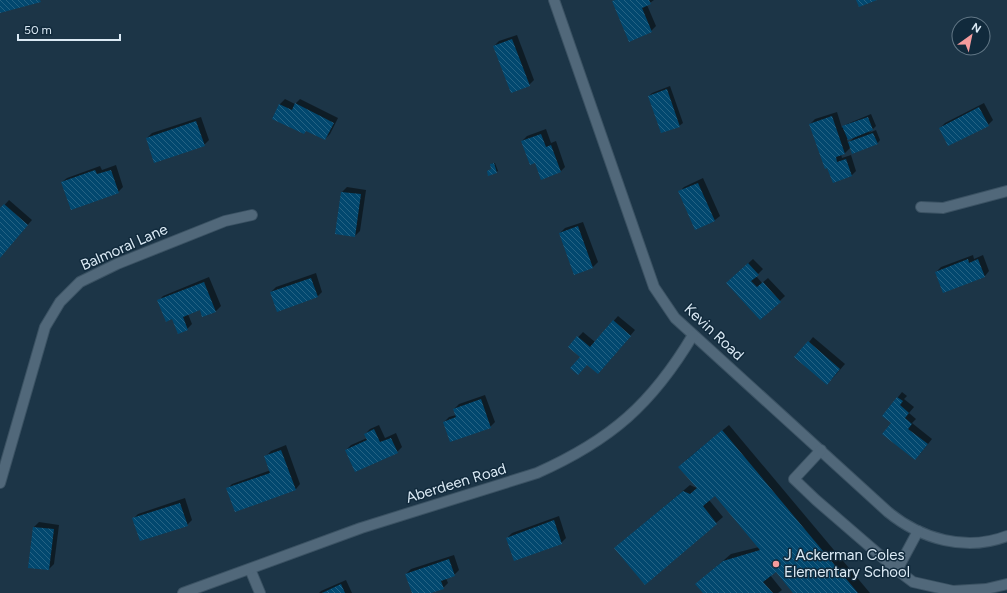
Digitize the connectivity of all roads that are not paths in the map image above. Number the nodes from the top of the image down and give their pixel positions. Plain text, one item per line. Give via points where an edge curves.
1 (554, 0) edge
2 (1007, 191) edge
3 (921, 207) dead end
4 (252, 215) dead end
5 (693, 335) junction
6 (821, 450) junction
7 (0, 483) edge
8 (918, 531) junction
9 (1007, 536) edge
10 (250, 569) junction
11 (897, 570) junction
12 (1007, 584) edge
13 (183, 593) edge
14 (260, 593) edge

1 - 5 street, Kevin Road via 654,287 675,318
2 - 3 street via 944,208
4 - 7 street, Balmoral Lane via 225,221 117,264 80,282 60,302 45,327
5 - 6 street, Kevin Road
5 - 10 street, Aberdeen Road via 678,361 639,408 592,445 566,460 538,473 361,528
6 - 8 street, Kevin Road via 888,512
6 - 11 street via 794,479
8 - 9 street, Kevin Road via 930,537 954,542 979,542
8 - 11 street
10 - 13 street, Aberdeen Road
10 - 14 street
11 - 12 street via 913,582 952,591 986,590

